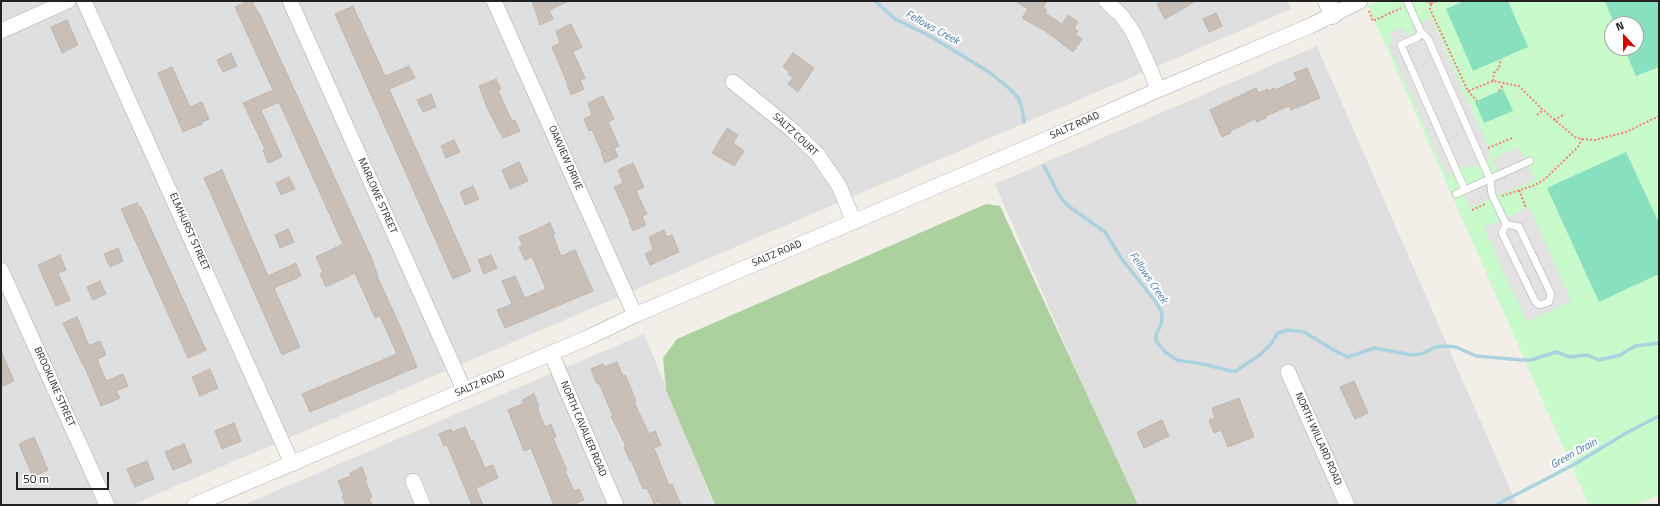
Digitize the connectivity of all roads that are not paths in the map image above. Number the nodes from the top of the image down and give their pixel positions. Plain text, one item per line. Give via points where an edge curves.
1 (68, 1) edge
2 (84, 1) edge
3 (290, 1) edge
4 (494, 1) edge
5 (1109, 2) edge
6 (1408, 3) edge
7 (1364, 6) edge
8 (1330, 8) edge
9 (1, 31) edge
10 (1420, 32) junction
11 (733, 82) dead end
12 (1158, 90) junction
13 (1530, 161) dead end
14 (1490, 179) junction
15 (1464, 190) junction
16 (1456, 194) dead end
17 (854, 222) junction
18 (1506, 224) junction
19 (1, 270) edge
20 (636, 315) junction
21 (551, 353) junction
22 (1288, 372) dead end
23 (464, 390) junction
24 (292, 464) junction
25 (413, 481) dead end
26 (107, 505) edge
27 (194, 505) edge
28 (423, 505) edge
29 (616, 505) edge
30 (1347, 505) edge

1 - 9 street
2 - 24 street, ELMHURST STREET
3 - 23 street, MARLOWE STREET
4 - 20 street, OAKVIEW DRIVE
5 - 12 street via 1132,32
6 - 10 lane
7 - 8 street, SALTZ ROAD
8 - 12 street, SALTZ ROAD via 1310,26
10 - 14 lane via 1428,39
10 - 15 lane via 1418,37 1401,45
11 - 17 street, SALTZ COURT via 791,129 818,155 839,186
12 - 17 street, SALTZ ROAD
13 - 14 lane
14 - 15 lane
14 - 18 lane via 1494,199
15 - 16 lane
17 - 20 street, SALTZ ROAD
18 - 18 lane via 1502,233 1535,302 1540,306 1549,302 1551,294 1519,227
19 - 26 street, BROOKLINE STREET
20 - 21 street, SALTZ ROAD
21 - 23 street, SALTZ ROAD
21 - 29 street, NORTH CAVALIER ROAD
22 - 30 street, NORTH WILLARD ROAD
23 - 24 street, SALTZ ROAD
24 - 27 street, SALTZ ROAD
25 - 28 street

